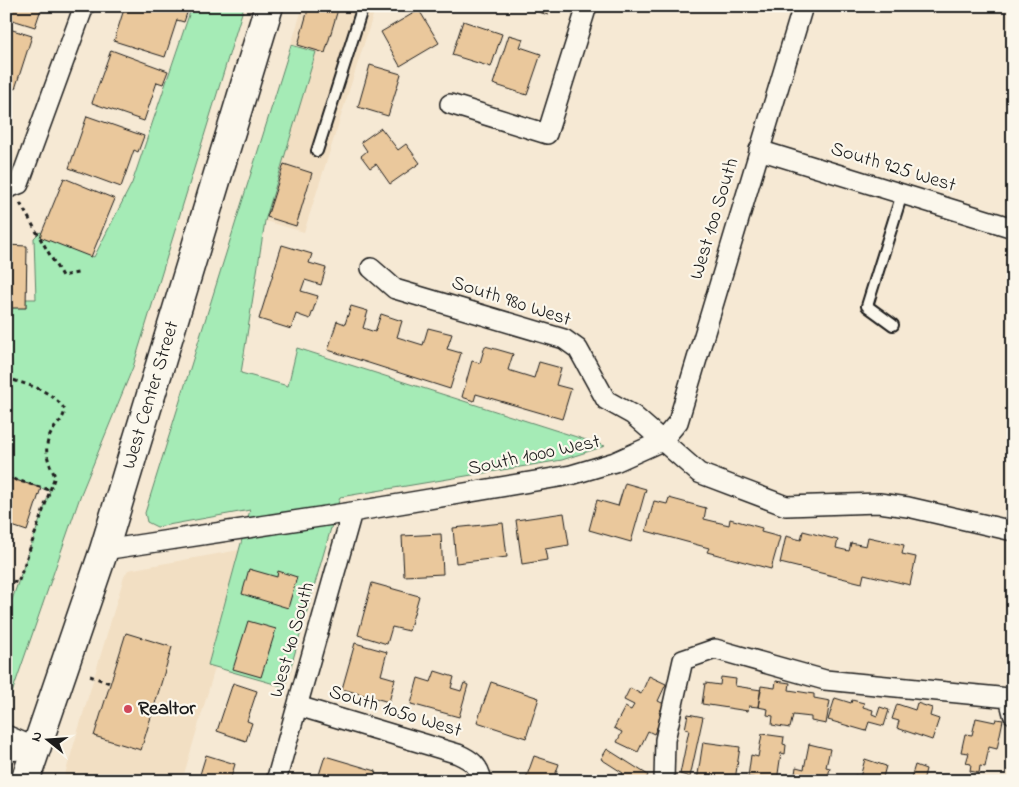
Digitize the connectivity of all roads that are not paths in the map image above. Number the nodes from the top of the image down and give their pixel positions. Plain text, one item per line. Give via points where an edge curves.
1 (84, 6) edge
2 (269, 6) edge
3 (363, 6) edge
4 (587, 6) edge
5 (798, 8) edge
6 (450, 104) dead end
7 (760, 150) junction
8 (316, 151) dead end
9 (6, 189) edge
10 (902, 194) junction
11 (1013, 228) edge
12 (371, 268) dead end
13 (893, 325) dead end
14 (662, 441) junction
15 (352, 512) junction
16 (1013, 531) edge
17 (104, 550) junction
18 (298, 706) junction
19 (1013, 714) edge
20 (6, 735) edge
21 (36, 748) junction
22 (6, 751) edge
23 (479, 773) edge
24 (25, 781) edge
25 (276, 781) edge
26 (664, 781) edge

1 - 9 street via 19,184
2 - 17 main road, West Center Street
3 - 8 lane
4 - 6 street via 547,134
5 - 7 street, West 100 South
7 - 10 street, South 925 West
7 - 14 street, West 100 South via 678,422
10 - 11 street, South 925 West
10 - 13 lane via 867,306
12 - 14 street, South 980 West via 395,289 564,339 578,349 606,400 633,415
14 - 15 street, South 1000 West via 615,462 570,475
14 - 16 street via 699,473 786,506 879,504 908,507
15 - 17 street, South 1000 West
15 - 18 street, West 40 South
17 - 21 main road, West Center Street
18 - 23 street, South 1050 West via 458,754 470,759
18 - 25 street, West 40 South
19 - 26 street via 1009,698 825,680 715,649 683,660 665,740
20 - 21 street
21 - 22 street
21 - 24 main road, West Center Street

